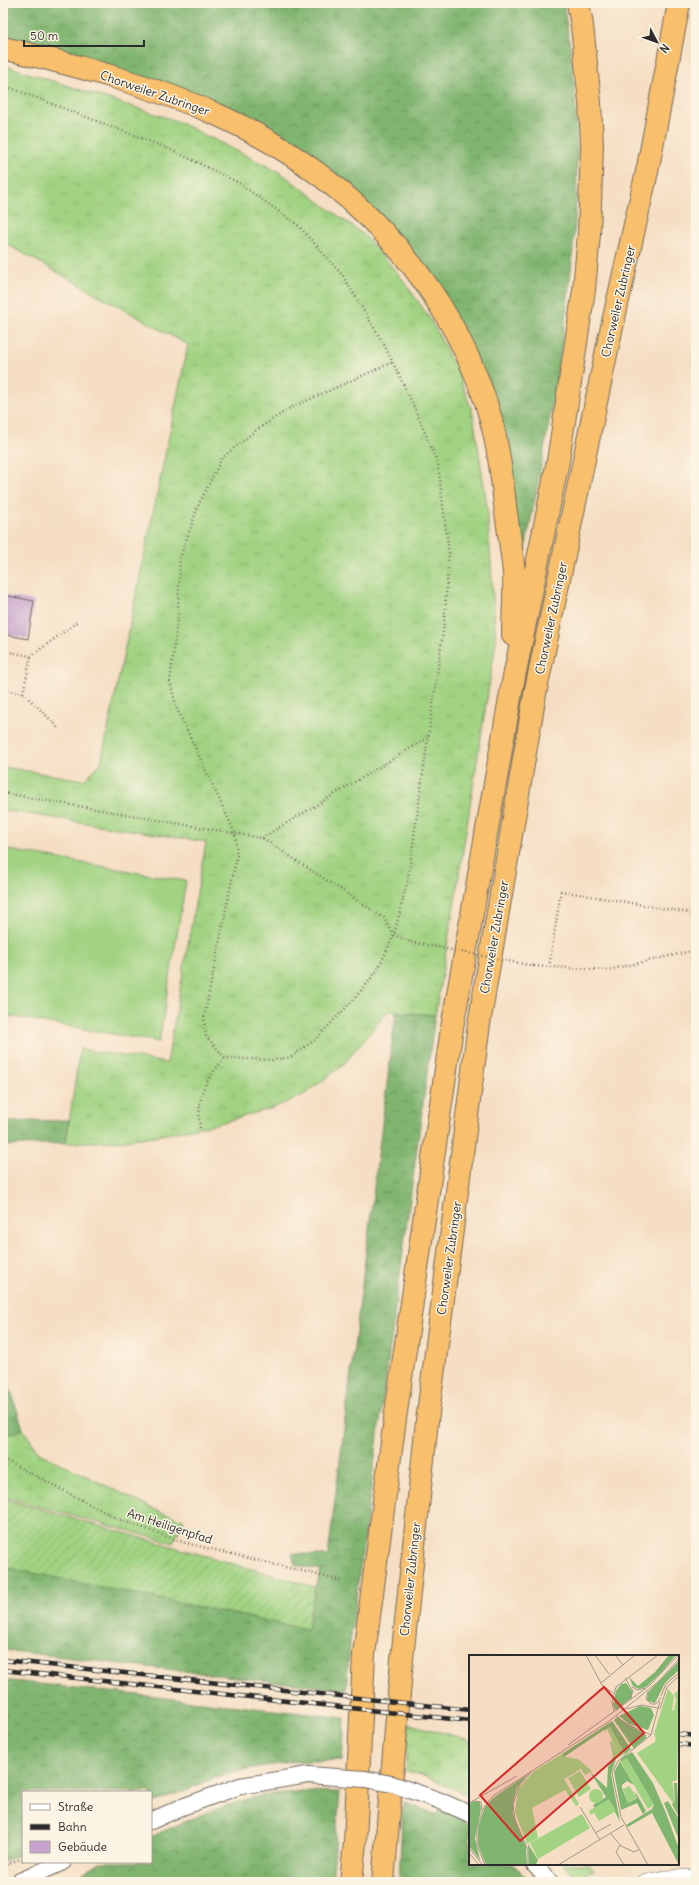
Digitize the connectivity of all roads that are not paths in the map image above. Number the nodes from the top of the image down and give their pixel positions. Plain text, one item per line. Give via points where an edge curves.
1 (578, 3) edge
2 (679, 3) edge
3 (3, 48) edge
4 (512, 687) junction
5 (469, 1814) edge
6 (152, 1821) edge
7 (61, 1863) edge
8 (535, 1865) edge
9 (696, 1876) edge
10 (350, 1879) edge
11 (18, 1882) edge
12 (383, 1882) edge
13 (550, 1882) edge
14 (643, 1882) edge

1 - 4 highway, Chorweiler Zubringer via 590,102 590,234 558,461
2 - 12 highway, Chorweiler Zubringer via 648,167 535,694 479,1024 427,1421 402,1659
3 - 4 highway, Chorweiler Zubringer via 150,89 220,116 270,142 302,161 361,209 387,234 419,274 448,317 466,353 483,395 500,455 514,575
4 - 10 highway, Chorweiler Zubringer via 452,1028 394,1426 364,1654
5 - 6 street, bridge via 392,1784 308,1774 240,1786
7 - 11 street
8 - 13 street
9 - 14 street via 665,1876

